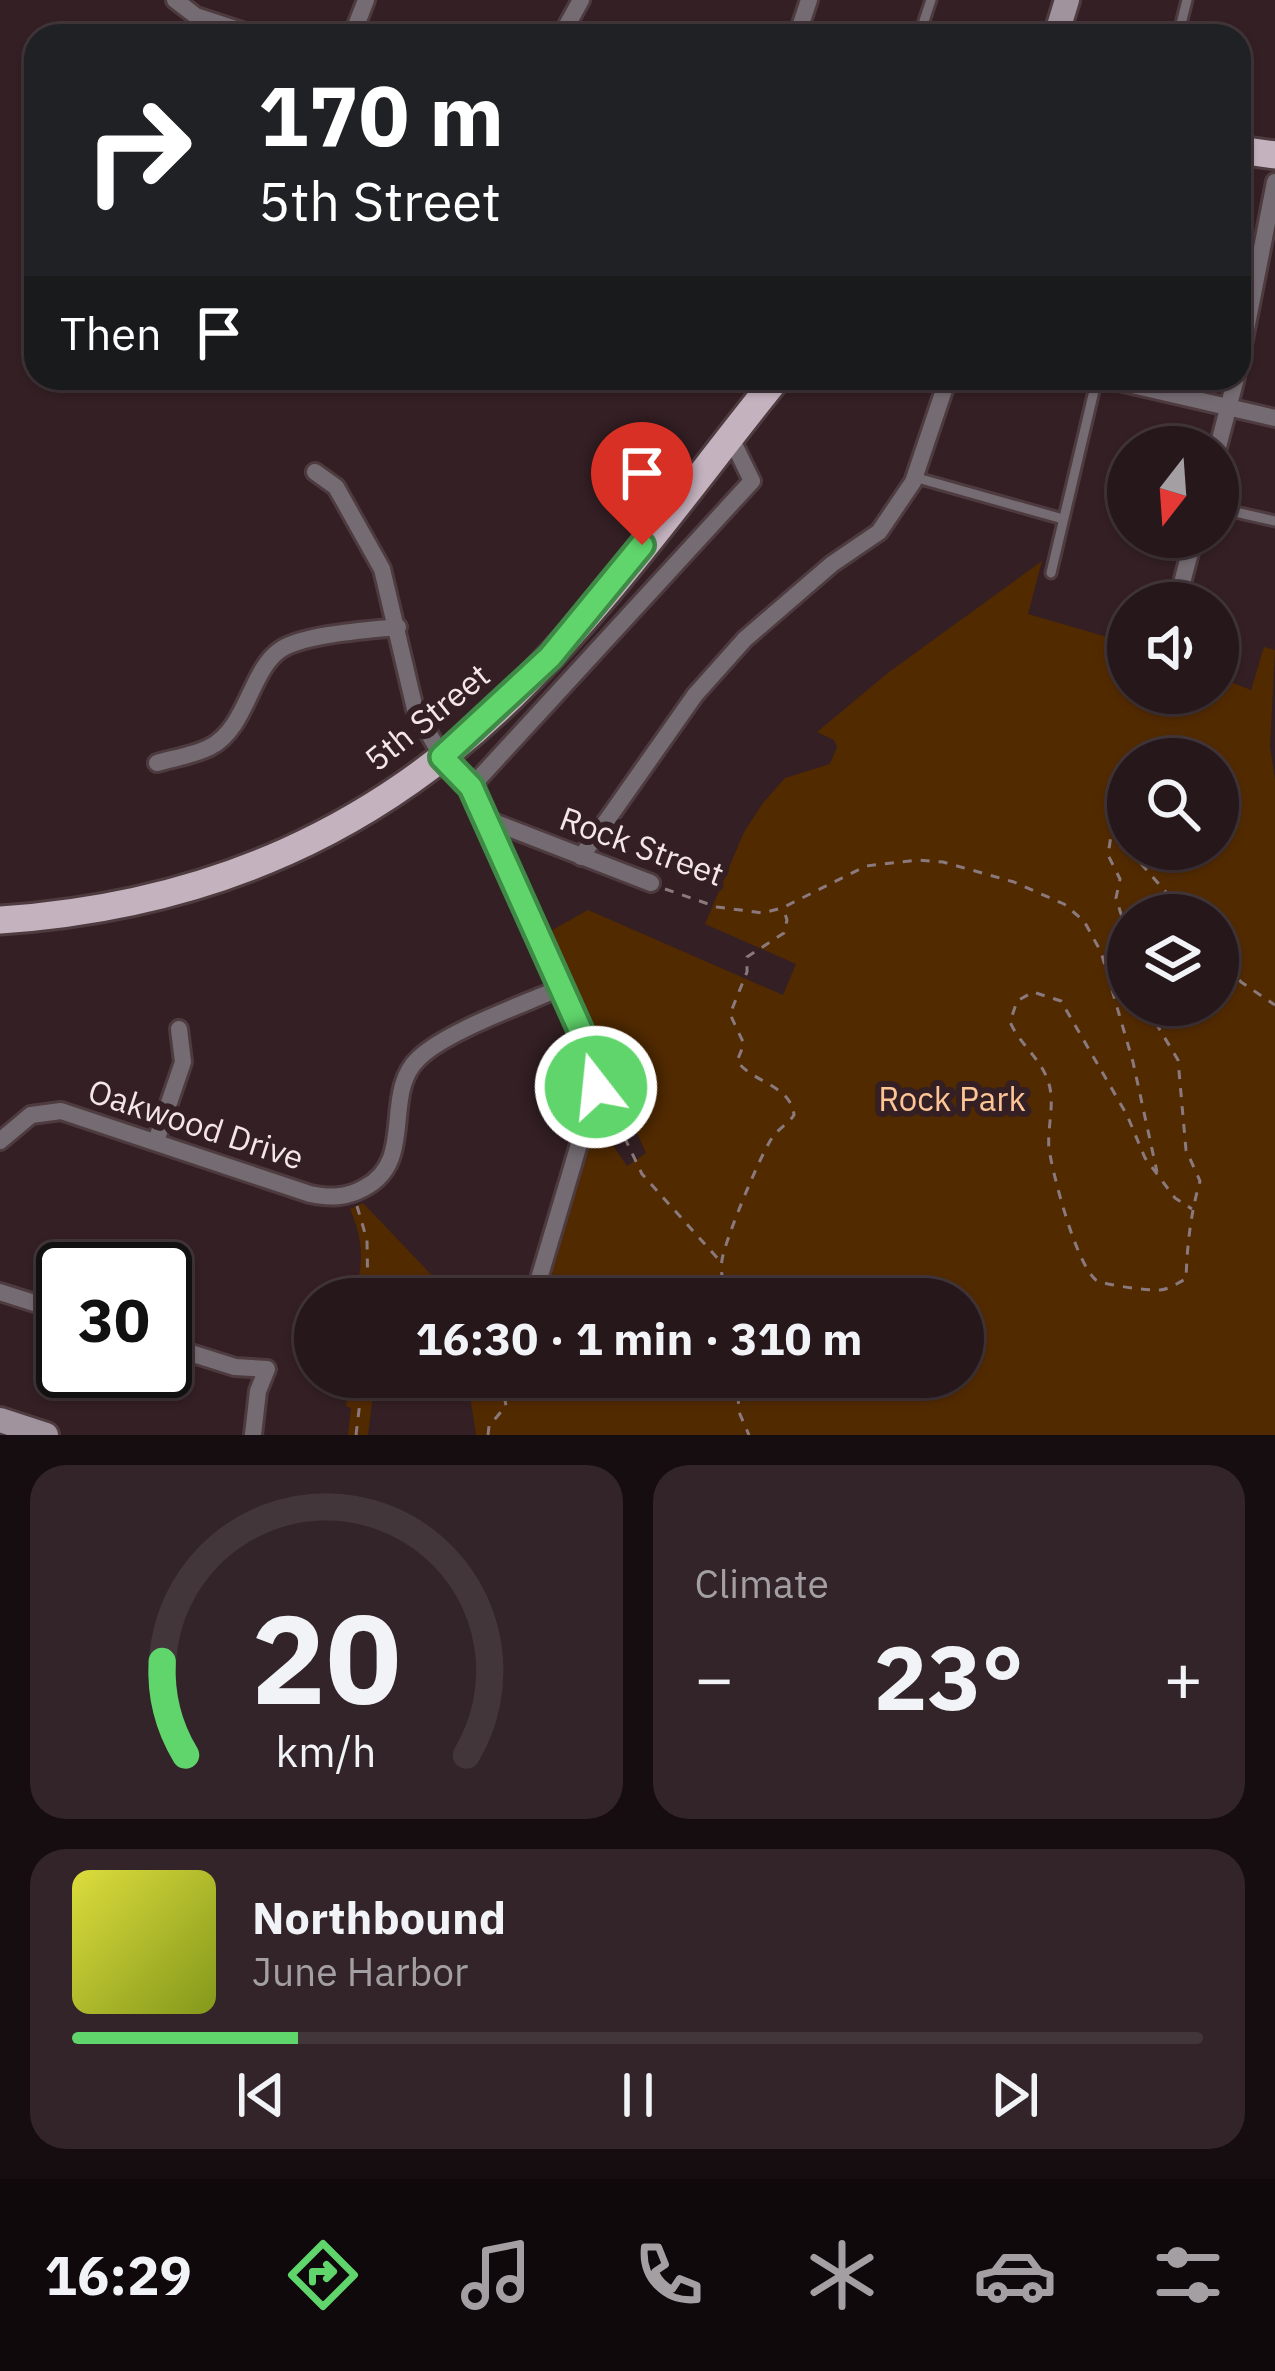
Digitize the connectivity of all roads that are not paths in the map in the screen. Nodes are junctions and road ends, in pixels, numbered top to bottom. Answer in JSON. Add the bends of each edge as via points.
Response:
{"nodes":[{"id":1,"x":175,"y":0,"type":"edge"},
{"id":2,"x":220,"y":24,"type":"edge"},
{"id":3,"x":1275,"y":177,"type":"edge"},
{"id":4,"x":1251,"y":302,"type":"edge"},
{"id":5,"x":767,"y":390,"type":"edge"},
{"id":6,"x":944,"y":390,"type":"edge"},
{"id":7,"x":1096,"y":390,"type":"edge"},
{"id":8,"x":1151,"y":390,"type":"edge"},
{"id":9,"x":1233,"y":390,"type":"edge"},
{"id":10,"x":1228,"y":408,"type":"junction"},
{"id":11,"x":1275,"y":418,"type":"edge"},
{"id":12,"x":1223,"y":426,"type":"edge"},
{"id":13,"x":730,"y":436,"type":"junction"},
{"id":14,"x":315,"y":472,"type":"dead end"},
{"id":15,"x":914,"y":477,"type":"junction"},
{"id":16,"x":1239,"y":513,"type":"edge"},
{"id":17,"x":1064,"y":518,"type":"junction"},
{"id":18,"x":1275,"y":521,"type":"edge"},
{"id":19,"x":1188,"y":558,"type":"edge"},
{"id":20,"x":1051,"y":573,"type":"dead end"},
{"id":21,"x":1183,"y":579,"type":"dead end"},
{"id":22,"x":398,"y":627,"type":"junction"},
{"id":23,"x":442,"y":757,"type":"junction"},
{"id":24,"x":157,"y":763,"type":"dead end"},
{"id":25,"x":471,"y":787,"type":"junction"},
{"id":26,"x":483,"y":818,"type":"junction"},
{"id":27,"x":581,"y":857,"type":"junction"},
{"id":28,"x":651,"y":883,"type":"road end"},
{"id":29,"x":0,"y":920,"type":"edge"},
{"id":30,"x":560,"y":988,"type":"junction"},
{"id":31,"x":179,"y":1029,"type":"dead end"},
{"id":32,"x":0,"y":1141,"type":"edge"},
{"id":33,"x":156,"y":1141,"type":"junction"},
{"id":34,"x":539,"y":1278,"type":"edge"},
{"id":35,"x":0,"y":1292,"type":"edge"},
{"id":36,"x":36,"y":1303,"type":"edge"},
{"id":37,"x":192,"y":1353,"type":"edge"},
{"id":38,"x":0,"y":1420,"type":"edge"},
{"id":39,"x":46,"y":1435,"type":"edge"},
{"id":40,"x":253,"y":1435,"type":"edge"}],
"edges":[{"from":1,"to":2,"type":"street"},
{"from":3,"to":4,"type":"street"},
{"from":5,"to":13,"type":"main road","name":"5th Street"},
{"from":6,"to":15,"type":"street"},
{"from":7,"to":17,"type":"lane"},
{"from":8,"to":10,"type":"street"},
{"from":9,"to":10,"type":"street"},
{"from":10,"to":11,"type":"street"},
{"from":10,"to":12,"type":"street"},
{"from":13,"to":23,"type":"main road","name":"5th Street","via":[[550,657]]},
{"from":13,"to":25,"type":"street","via":[[752,481]]},
{"from":14,"to":22,"type":"street","via":[[336,487],[382,569]]},
{"from":15,"to":17,"type":"lane"},
{"from":15,"to":27,"type":"street","via":[[879,532],[745,639],[695,695]]},
{"from":16,"to":18,"type":"lane"},
{"from":17,"to":20,"type":"lane"},
{"from":19,"to":21,"type":"street"},
{"from":22,"to":23,"type":"street","via":[[415,709]]},
{"from":22,"to":24,"type":"street","via":[[280,650],[233,728],[212,746]]},
{"from":23,"to":25,"type":"street"},
{"from":23,"to":29,"type":"main road","name":"5th Street","via":[[327,834],[230,876],[129,905]]},
{"from":25,"to":26,"type":"street"},
{"from":26,"to":27,"type":"street","name":"Rock Street"},
{"from":26,"to":30,"type":"street"},
{"from":27,"to":28,"type":"street","name":"Rock Street"},
{"from":30,"to":33,"type":"street","name":"Oakwood Drive","via":[[422,1054],[403,1084],[391,1161],[352,1193],[310,1194]]},
{"from":30,"to":34,"type":"street","via":[[596,1065]]},
{"from":31,"to":33,"type":"street","via":[[183,1062]]},
{"from":32,"to":33,"type":"street","name":"Oakwood Drive","via":[[31,1115],[62,1112]]},
{"from":35,"to":36,"type":"street"},
{"from":37,"to":40,"type":"street","via":[[267,1369]]},
{"from":38,"to":39,"type":"street"}]}
